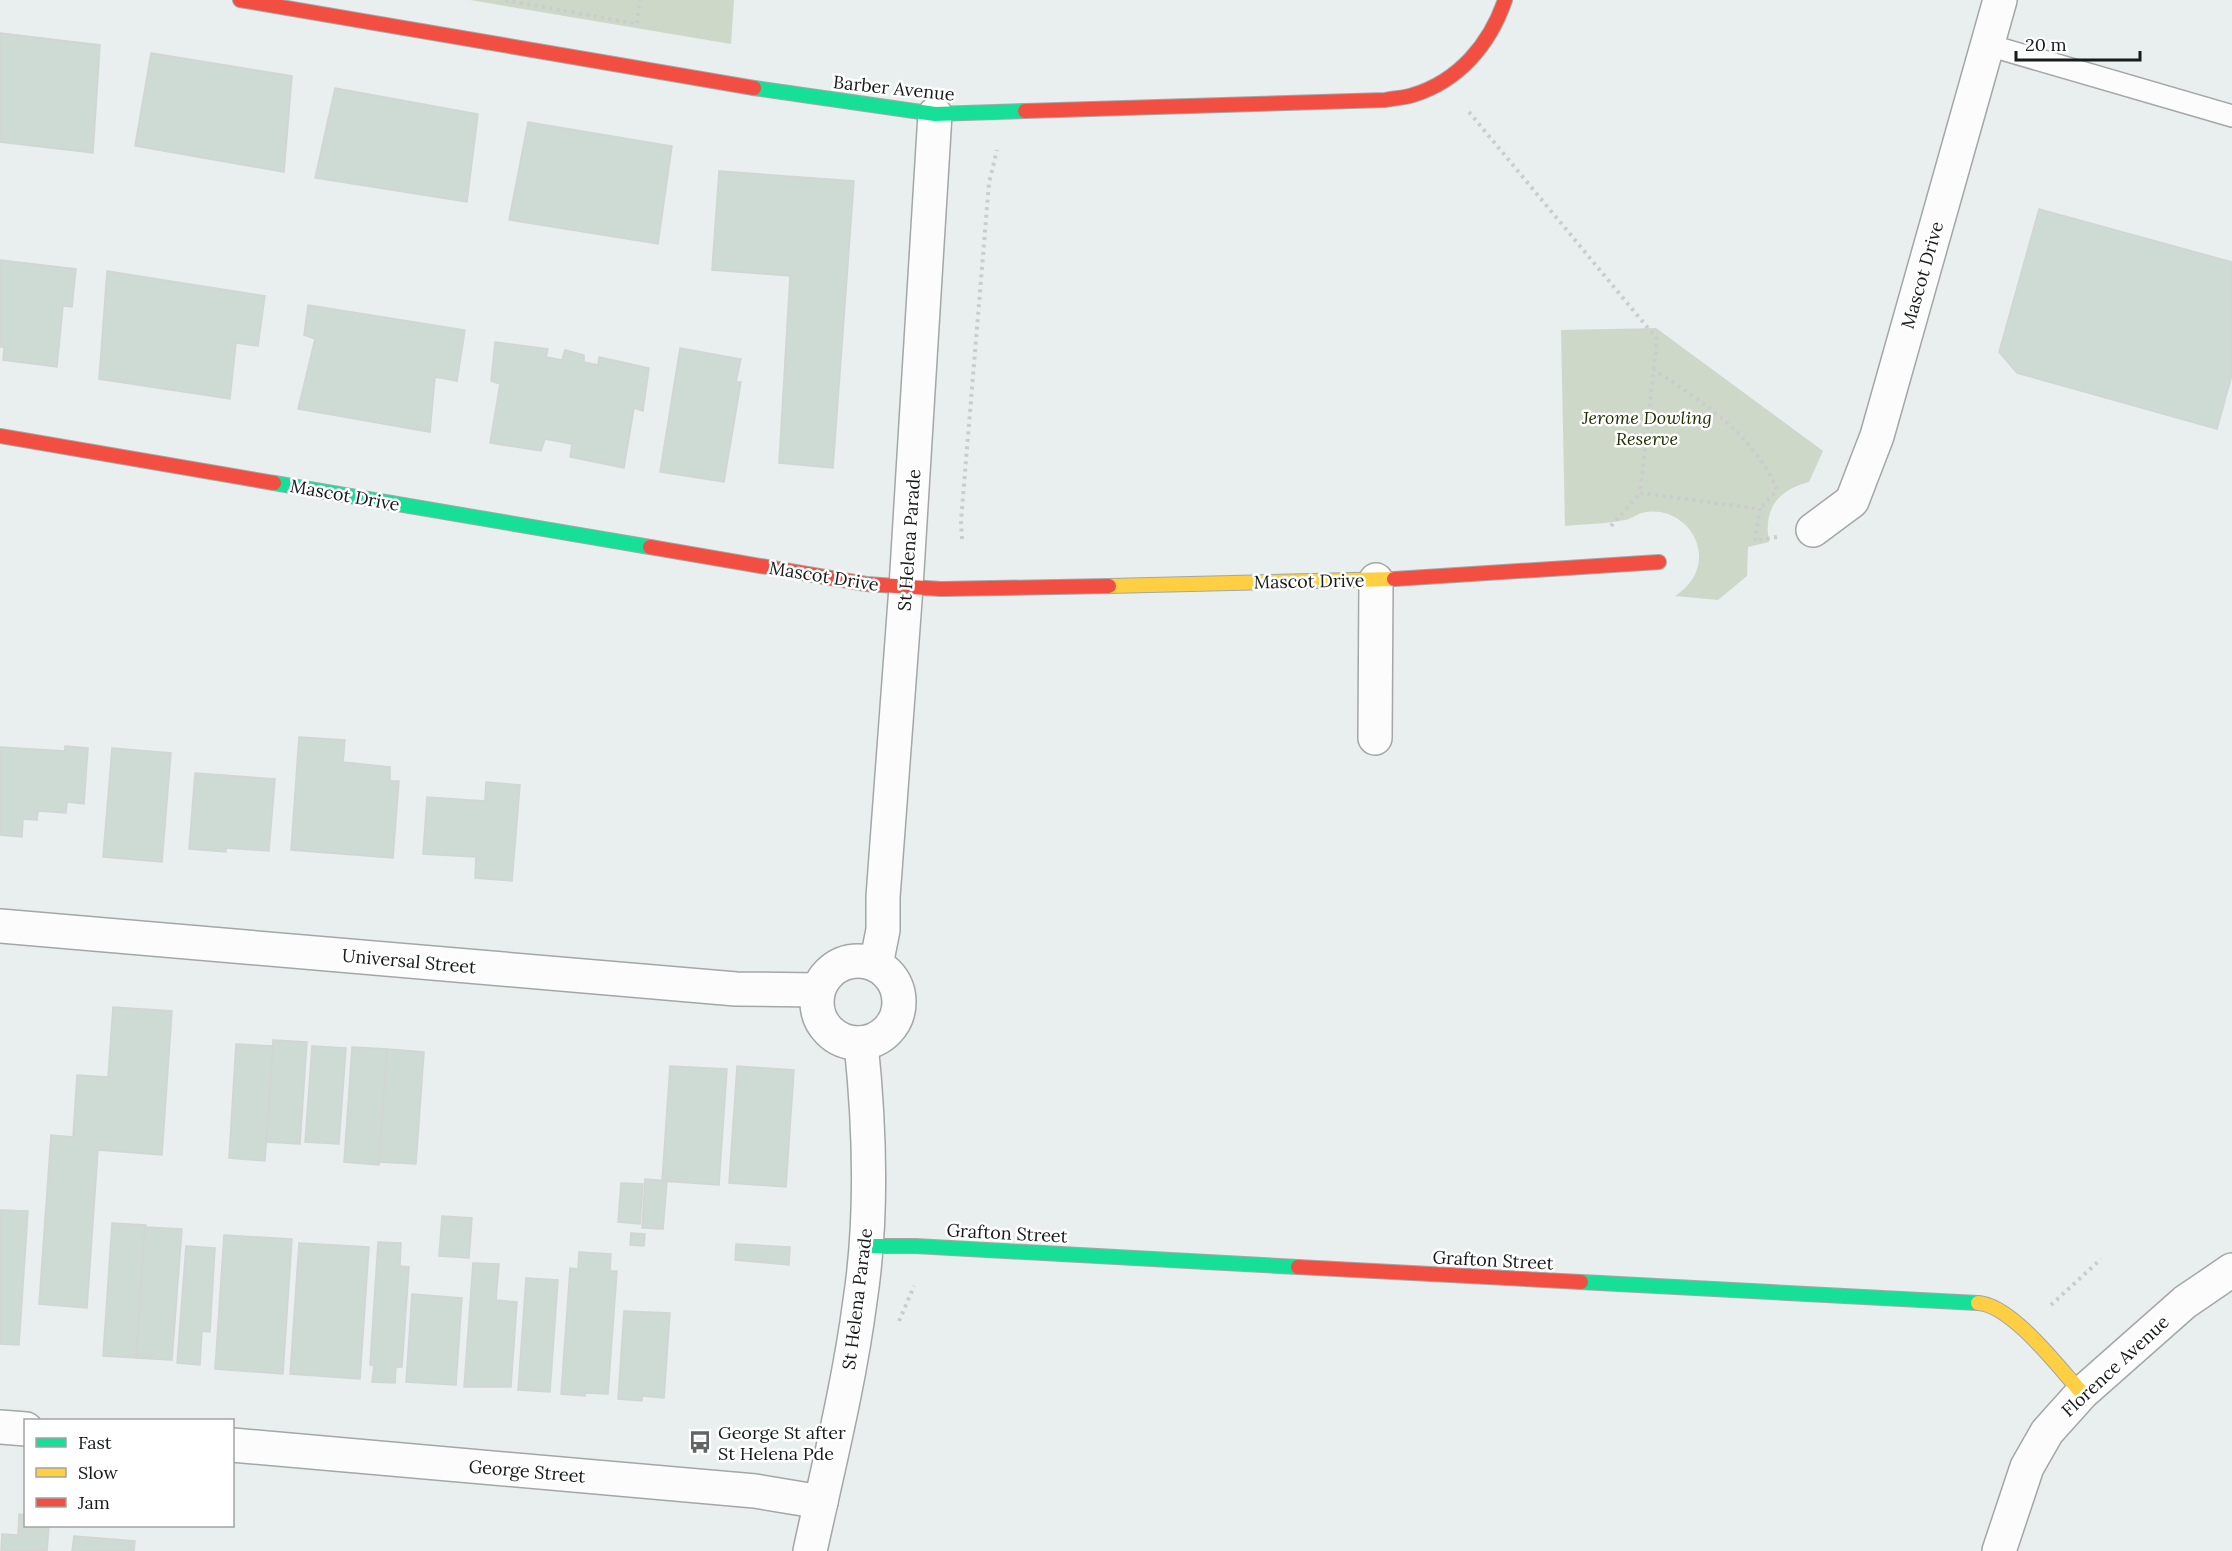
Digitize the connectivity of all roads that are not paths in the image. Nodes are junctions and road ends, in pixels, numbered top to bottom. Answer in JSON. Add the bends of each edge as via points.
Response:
{"nodes":[{"id":1,"x":240,"y":0,"type":"edge"},
{"id":2,"x":1505,"y":0,"type":"edge"},
{"id":3,"x":2000,"y":0,"type":"edge"},
{"id":4,"x":1988,"y":45,"type":"junction"},
{"id":5,"x":935,"y":114,"type":"junction"},
{"id":6,"x":2232,"y":116,"type":"edge"},
{"id":7,"x":0,"y":436,"type":"edge"},
{"id":8,"x":1813,"y":530,"type":"road end"},
{"id":9,"x":1659,"y":562,"type":"dead end"},
{"id":10,"x":1376,"y":580,"type":"junction"},
{"id":11,"x":906,"y":587,"type":"junction"},
{"id":12,"x":1375,"y":738,"type":"dead end"},
{"id":13,"x":0,"y":926,"type":"edge"},
{"id":14,"x":876,"y":964,"type":"junction"},
{"id":15,"x":818,"y":990,"type":"junction"},
{"id":16,"x":861,"y":1043,"type":"junction"},
{"id":17,"x":866,"y":1246,"type":"junction"},
{"id":18,"x":2232,"y":1270,"type":"edge"},
{"id":19,"x":2082,"y":1393,"type":"junction"},
{"id":20,"x":0,"y":1427,"type":"edge"},
{"id":21,"x":24,"y":1429,"type":"edge"},
{"id":22,"x":234,"y":1445,"type":"edge"},
{"id":23,"x":821,"y":1502,"type":"junction"},
{"id":24,"x":810,"y":1551,"type":"edge"},
{"id":25,"x":1999,"y":1551,"type":"edge"}],
"edges":[{"from":1,"to":5,"type":"street","name":"Barber Avenue","via":[[720,83]]},
{"from":2,"to":5,"type":"street","name":"Barber Avenue","via":[[1483,49],[1460,70],[1416,94],[1385,100]]},
{"from":3,"to":4,"type":"street","name":"Mascot Drive"},
{"from":4,"to":6,"type":"lane"},
{"from":4,"to":8,"type":"street","name":"Mascot Drive","via":[[1877,436],[1852,501]]},
{"from":5,"to":11,"type":"street","name":"St Helena Parade"},
{"from":7,"to":11,"type":"street","name":"Mascot Drive","via":[[854,582]]},
{"from":9,"to":10,"type":"street","name":"Mascot Drive"},
{"from":10,"to":11,"type":"street","name":"Mascot Drive"},
{"from":10,"to":12,"type":"street"},
{"from":11,"to":14,"type":"street","name":"St Helena Parade","via":[[883,930]]},
{"from":13,"to":15,"type":"street","name":"Universal Street","via":[[736,989]]},
{"from":14,"to":15,"type":"street","via":[[848,961],[834,968]]},
{"from":14,"to":16,"type":"street","via":[[895,983],[898,1010],[885,1033]]},
{"from":15,"to":16,"type":"street","via":[[816,1004],[825,1028],[847,1041]]},
{"from":16,"to":17,"type":"street","name":"St Helena Parade","via":[[869,1169]]},
{"from":17,"to":19,"type":"street","name":"Grafton Street","via":[[1988,1305],[2002,1311],[2023,1330]]},
{"from":17,"to":23,"type":"street","name":"St Helena Parade","via":[[861,1301]]},
{"from":18,"to":19,"type":"street","name":"Florence Avenue","via":[[2185,1302]]},
{"from":19,"to":25,"type":"street","name":"Florence Avenue","via":[[2047,1432],[2032,1458]]},
{"from":20,"to":21,"type":"street"},
{"from":22,"to":23,"type":"street","name":"George Street","via":[[755,1491]]},
{"from":23,"to":24,"type":"street","name":"St Helena Parade"}]}
